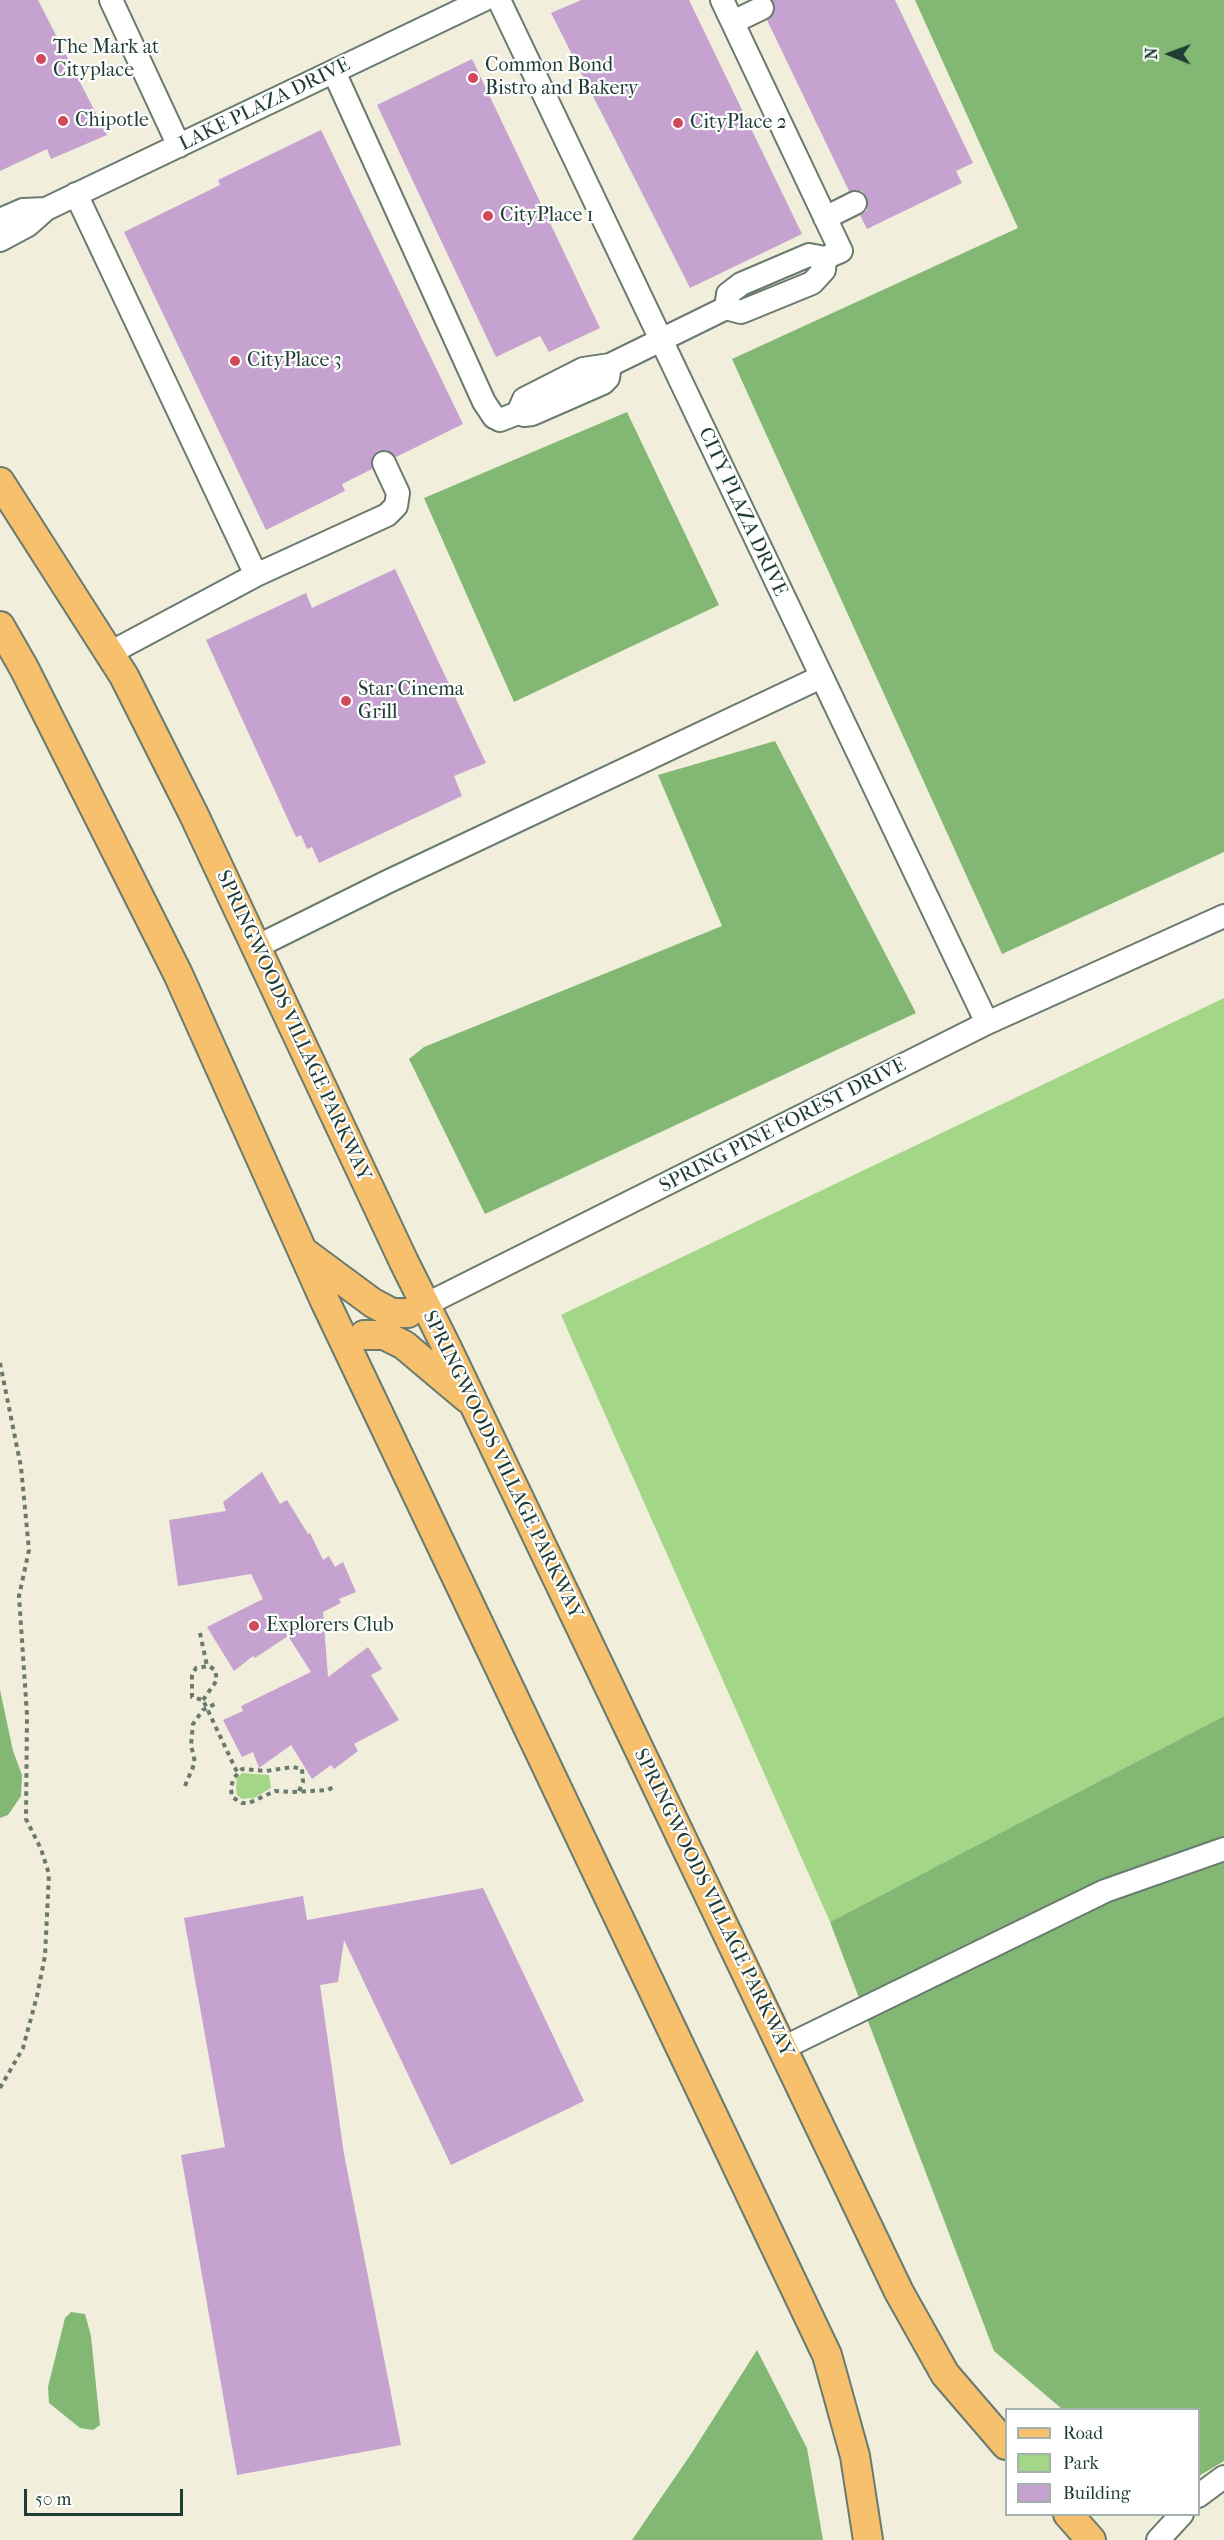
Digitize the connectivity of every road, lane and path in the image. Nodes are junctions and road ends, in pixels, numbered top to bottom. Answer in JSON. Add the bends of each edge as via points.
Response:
{"nodes":[{"id":1,"x":111,"y":0,"type":"edge"},
{"id":2,"x":483,"y":0,"type":"edge"},
{"id":3,"x":499,"y":0,"type":"edge"},
{"id":4,"x":722,"y":0,"type":"edge"},
{"id":5,"x":762,"y":8,"type":"dead end"},
{"id":6,"x":733,"y":22,"type":"junction"},
{"id":7,"x":334,"y":72,"type":"junction"},
{"id":8,"x":180,"y":146,"type":"junction"},
{"id":9,"x":76,"y":194,"type":"junction"},
{"id":10,"x":855,"y":203,"type":"dead end"},
{"id":11,"x":46,"y":209,"type":"junction"},
{"id":12,"x":825,"y":218,"type":"junction"},
{"id":13,"x":0,"y":220,"type":"edge"},
{"id":14,"x":0,"y":240,"type":"edge"},
{"id":15,"x":660,"y":339,"type":"junction"},
{"id":16,"x":384,"y":463,"type":"dead end"},
{"id":17,"x":0,"y":482,"type":"edge"},
{"id":18,"x":256,"y":575,"type":"junction"},
{"id":19,"x":0,"y":626,"type":"edge"},
{"id":20,"x":110,"y":653,"type":"junction"},
{"id":21,"x":821,"y":676,"type":"junction"},
{"id":22,"x":1224,"y":916,"type":"edge"},
{"id":23,"x":256,"y":947,"type":"junction"},
{"id":24,"x":987,"y":1023,"type":"junction"},
{"id":25,"x":302,"y":1251,"type":"junction"},
{"id":26,"x":417,"y":1309,"type":"junction"},
{"id":27,"x":355,"y":1340,"type":"junction"},
{"id":28,"x":0,"y":1363,"type":"edge"},
{"id":29,"x":473,"y":1403,"type":"junction"},
{"id":30,"x":200,"y":1633,"type":"dead end"},
{"id":31,"x":207,"y":1666,"type":"junction"},
{"id":32,"x":203,"y":1700,"type":"junction"},
{"id":33,"x":217,"y":1703,"type":"dead end"},
{"id":34,"x":207,"y":1708,"type":"junction"},
{"id":35,"x":237,"y":1772,"type":"junction"},
{"id":36,"x":186,"y":1786,"type":"dead end"},
{"id":37,"x":333,"y":1787,"type":"dead end"},
{"id":38,"x":300,"y":1791,"type":"junction"},
{"id":39,"x":1224,"y":1849,"type":"edge"},
{"id":40,"x":783,"y":2048,"type":"junction"},
{"id":41,"x":0,"y":2088,"type":"edge"},
{"id":42,"x":1005,"y":2444,"type":"edge"},
{"id":43,"x":1224,"y":2477,"type":"edge"},
{"id":44,"x":1200,"y":2495,"type":"edge"},
{"id":45,"x":1070,"y":2516,"type":"edge"},
{"id":46,"x":1180,"y":2516,"type":"edge"},
{"id":47,"x":868,"y":2540,"type":"edge"},
{"id":48,"x":1091,"y":2540,"type":"edge"},
{"id":49,"x":1158,"y":2540,"type":"edge"}],
"edges":[{"from":1,"to":8,"type":"street"},
{"from":2,"to":7,"type":"street","name":"LAKE PLAZA DRIVE"},
{"from":3,"to":15,"type":"street","name":"CITY PLAZA DRIVE"},
{"from":4,"to":6,"type":"street"},
{"from":5,"to":6,"type":"street"},
{"from":6,"to":12,"type":"street"},
{"from":7,"to":8,"type":"street","name":"LAKE PLAZA DRIVE"},
{"from":7,"to":15,"type":"street","via":[[494,417],[500,420],[518,413],[524,399],[582,369],[610,365]]},
{"from":8,"to":9,"type":"street","name":"LAKE PLAZA DRIVE"},
{"from":9,"to":11,"type":"street","name":"LAKE PLAZA DRIVE"},
{"from":9,"to":18,"type":"street"},
{"from":10,"to":12,"type":"street"},
{"from":11,"to":13,"type":"street","name":"LAKE PLAZA DRIVE","via":[[23,210]]},
{"from":11,"to":14,"type":"street","name":"LAKE PLAZA DRIVE","via":[[28,225]]},
{"from":12,"to":15,"type":"street","via":[[841,251],[825,258],[824,270],[812,283],[741,312],[726,308]]},
{"from":15,"to":21,"type":"street","name":"CITY PLAZA DRIVE"},
{"from":16,"to":18,"type":"street","via":[[398,493],[396,506],[387,515]]},
{"from":17,"to":20,"type":"main road","name":"SPRINGWOODS VILLAGE PARKWAY"},
{"from":18,"to":20,"type":"street"},
{"from":19,"to":25,"type":"main road","via":[[178,974]]},
{"from":20,"to":23,"type":"main road","name":"SPRINGWOODS VILLAGE PARKWAY","via":[[194,815]]},
{"from":21,"to":23,"type":"street"},
{"from":21,"to":24,"type":"street","name":"CITY PLAZA DRIVE"},
{"from":22,"to":24,"type":"street","name":"SPRING PINE FOREST DRIVE"},
{"from":23,"to":26,"type":"main road","name":"SPRINGWOODS VILLAGE PARKWAY"},
{"from":24,"to":26,"type":"street","name":"SPRING PINE FOREST DRIVE"},
{"from":25,"to":26,"type":"main road","via":[[392,1313]]},
{"from":25,"to":27,"type":"main road"},
{"from":26,"to":27,"type":"street","name":"SPRING PINE FOREST DRIVE"},
{"from":26,"to":29,"type":"main road","name":"SPRINGWOODS VILLAGE PARKWAY"},
{"from":27,"to":29,"type":"main road","via":[[384,1335],[404,1345]]},
{"from":27,"to":47,"type":"main road","via":[[827,2355],[855,2456]]},
{"from":28,"to":41,"type":"path","via":[[21,1467],[29,1550],[19,1596],[27,1715],[26,1819],[49,1874],[45,1956],[37,1996],[23,2048]]},
{"from":29,"to":40,"type":"main road","name":"SPRINGWOODS VILLAGE PARKWAY"},
{"from":30,"to":31,"type":"path"},
{"from":31,"to":32,"type":"path","via":[[218,1676]]},
{"from":31,"to":32,"type":"path","via":[[196,1668],[192,1675],[192,1697]]},
{"from":32,"to":34,"type":"path"},
{"from":33,"to":34,"type":"path"},
{"from":34,"to":35,"type":"path"},
{"from":34,"to":36,"type":"path","via":[[193,1724],[191,1745],[195,1761]]},
{"from":35,"to":38,"type":"path","via":[[302,1769]]},
{"from":35,"to":38,"type":"path","via":[[232,1797],[242,1803],[275,1791]]},
{"from":37,"to":38,"type":"path"},
{"from":39,"to":40,"type":"street","via":[[1105,1891]]},
{"from":40,"to":42,"type":"main road","name":"SPRINGWOODS VILLAGE PARKWAY","via":[[899,2292],[945,2374]]},
{"from":43,"to":44,"type":"street"},
{"from":45,"to":48,"type":"main road"},
{"from":46,"to":49,"type":"street"}]}
